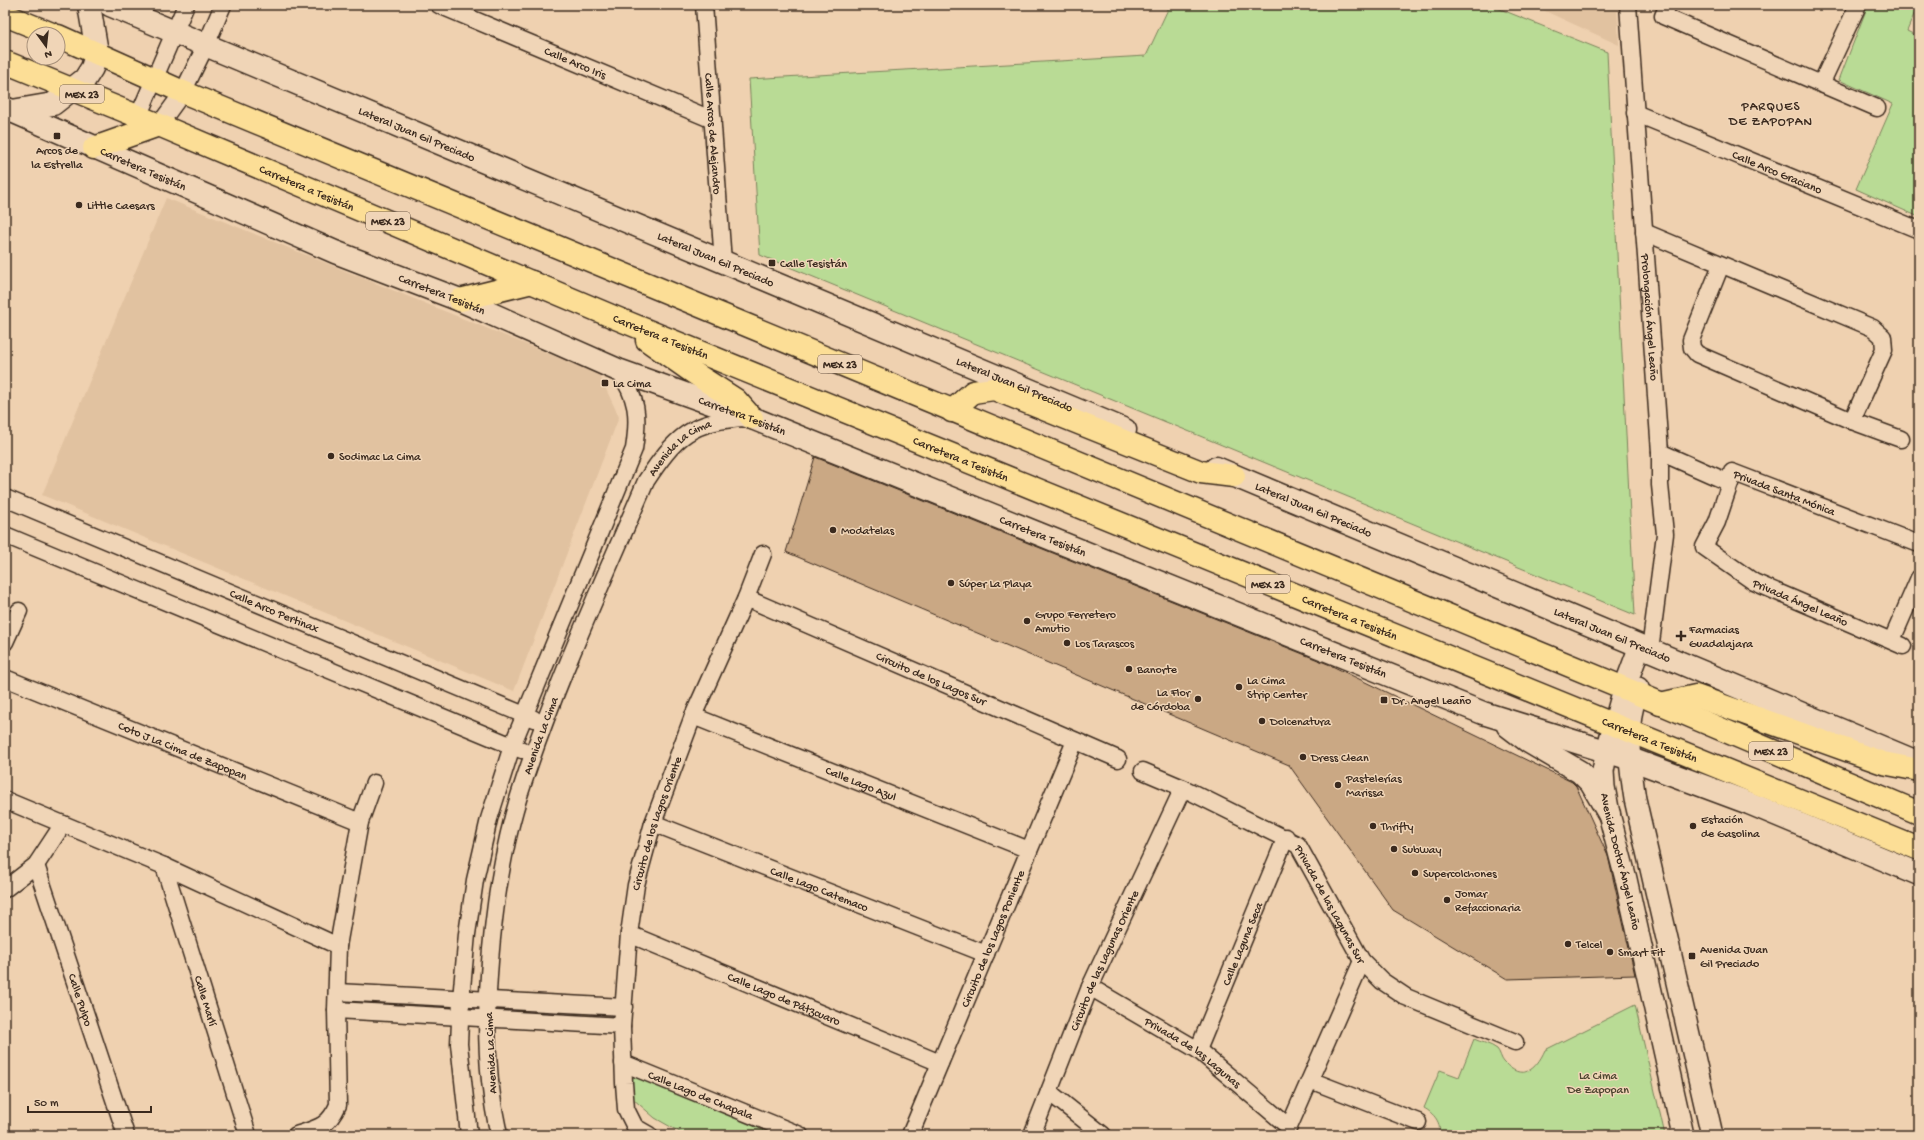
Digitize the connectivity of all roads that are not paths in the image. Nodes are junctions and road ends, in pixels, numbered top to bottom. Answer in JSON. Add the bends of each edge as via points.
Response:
{"nodes":[{"id":1,"x":89,"y":5,"type":"edge"},
{"id":2,"x":110,"y":5,"type":"edge"},
{"id":3,"x":186,"y":5,"type":"edge"},
{"id":4,"x":223,"y":5,"type":"edge"},
{"id":5,"x":438,"y":5,"type":"edge"},
{"id":6,"x":704,"y":5,"type":"edge"},
{"id":7,"x":1628,"y":5,"type":"edge"},
{"id":8,"x":1668,"y":5,"type":"edge"},
{"id":9,"x":1858,"y":5,"type":"edge"},
{"id":10,"x":5,"y":14,"type":"edge"},
{"id":11,"x":33,"y":26,"type":"edge"},
{"id":12,"x":175,"y":33,"type":"junction"},
{"id":13,"x":66,"y":39,"type":"edge"},
{"id":14,"x":206,"y":45,"type":"junction"},
{"id":15,"x":97,"y":52,"type":"junction"},
{"id":16,"x":5,"y":62,"type":"edge"},
{"id":17,"x":156,"y":79,"type":"junction"},
{"id":18,"x":1821,"y":84,"type":"junction"},
{"id":19,"x":73,"y":90,"type":"junction"},
{"id":20,"x":183,"y":92,"type":"junction"},
{"id":21,"x":1876,"y":108,"type":"dead end"},
{"id":22,"x":9,"y":110,"type":"edge"},
{"id":23,"x":1635,"y":113,"type":"junction"},
{"id":24,"x":138,"y":117,"type":"junction"},
{"id":25,"x":713,"y":120,"type":"junction"},
{"id":26,"x":159,"y":125,"type":"junction"},
{"id":27,"x":94,"y":148,"type":"junction"},
{"id":28,"x":1919,"y":230,"type":"edge"},
{"id":29,"x":1644,"y":232,"type":"junction"},
{"id":30,"x":723,"y":262,"type":"junction"},
{"id":31,"x":1721,"y":265,"type":"junction"},
{"id":32,"x":532,"y":282,"type":"junction"},
{"id":33,"x":460,"y":300,"type":"junction"},
{"id":34,"x":616,"y":318,"type":"junction"},
{"id":35,"x":618,"y":370,"type":"junction"},
{"id":36,"x":952,"y":410,"type":"junction"},
{"id":37,"x":752,"y":418,"type":"junction"},
{"id":38,"x":1852,"y":421,"type":"junction"},
{"id":39,"x":1901,"y":439,"type":"dead end"},
{"id":40,"x":1660,"y":452,"type":"junction"},
{"id":41,"x":1234,"y":476,"type":"junction"},
{"id":42,"x":1730,"y":483,"type":"junction"},
{"id":43,"x":5,"y":498,"type":"edge"},
{"id":44,"x":613,"y":500,"type":"junction"},
{"id":45,"x":635,"y":507,"type":"junction"},
{"id":46,"x":5,"y":535,"type":"edge"},
{"id":47,"x":1919,"y":544,"type":"edge"},
{"id":48,"x":763,"y":554,"type":"dead end"},
{"id":49,"x":1919,"y":578,"type":"edge"},
{"id":50,"x":746,"y":598,"type":"junction"},
{"id":51,"x":18,"y":611,"type":"dead end"},
{"id":52,"x":5,"y":642,"type":"edge"},
{"id":53,"x":1648,"y":642,"type":"junction"},
{"id":54,"x":5,"y":678,"type":"edge"},
{"id":55,"x":1630,"y":691,"type":"junction"},
{"id":56,"x":1660,"y":704,"type":"junction"},
{"id":57,"x":524,"y":715,"type":"junction"},
{"id":58,"x":1490,"y":715,"type":"junction"},
{"id":59,"x":693,"y":716,"type":"junction"},
{"id":60,"x":545,"y":723,"type":"junction"},
{"id":61,"x":1621,"y":727,"type":"junction"},
{"id":62,"x":1075,"y":741,"type":"junction"},
{"id":63,"x":512,"y":746,"type":"junction"},
{"id":64,"x":1607,"y":750,"type":"junction"},
{"id":65,"x":534,"y":755,"type":"junction"},
{"id":66,"x":1628,"y":758,"type":"junction"},
{"id":67,"x":1118,"y":759,"type":"dead end"},
{"id":68,"x":1919,"y":763,"type":"edge"},
{"id":69,"x":1919,"y":770,"type":"edge"},
{"id":70,"x":1143,"y":771,"type":"dead end"},
{"id":71,"x":374,"y":783,"type":"dead end"},
{"id":72,"x":1183,"y":788,"type":"junction"},
{"id":73,"x":5,"y":800,"type":"edge"},
{"id":74,"x":1919,"y":813,"type":"edge"},
{"id":75,"x":1609,"y":814,"type":"junction"},
{"id":76,"x":360,"y":822,"type":"junction"},
{"id":77,"x":654,"y":823,"type":"junction"},
{"id":78,"x":63,"y":824,"type":"junction"},
{"id":79,"x":1286,"y":837,"type":"junction"},
{"id":80,"x":1919,"y":849,"type":"edge"},
{"id":81,"x":1029,"y":850,"type":"junction"},
{"id":82,"x":36,"y":865,"type":"junction"},
{"id":83,"x":164,"y":866,"type":"junction"},
{"id":84,"x":1919,"y":874,"type":"edge"},
{"id":85,"x":5,"y":889,"type":"edge"},
{"id":86,"x":629,"y":934,"type":"junction"},
{"id":87,"x":338,"y":946,"type":"junction"},
{"id":88,"x":986,"y":954,"type":"junction"},
{"id":89,"x":1362,"y":961,"type":"junction"},
{"id":90,"x":1677,"y":983,"type":"junction"},
{"id":91,"x":1090,"y":987,"type":"junction"},
{"id":92,"x":1651,"y":990,"type":"junction"},
{"id":93,"x":336,"y":992,"type":"junction"},
{"id":94,"x":420,"y":997,"type":"junction"},
{"id":95,"x":461,"y":999,"type":"junction"},
{"id":96,"x":487,"y":1000,"type":"junction"},
{"id":97,"x":532,"y":1002,"type":"junction"},
{"id":98,"x":624,"y":1007,"type":"junction"},
{"id":99,"x":336,"y":1010,"type":"junction"},
{"id":100,"x":419,"y":1015,"type":"junction"},
{"id":101,"x":460,"y":1017,"type":"junction"},
{"id":102,"x":487,"y":1018,"type":"junction"},
{"id":103,"x":531,"y":1021,"type":"junction"},
{"id":104,"x":622,"y":1026,"type":"junction"},
{"id":105,"x":1515,"y":1042,"type":"dead end"},
{"id":106,"x":1198,"y":1050,"type":"junction"},
{"id":107,"x":623,"y":1063,"type":"junction"},
{"id":108,"x":940,"y":1063,"type":"junction"},
{"id":109,"x":1310,"y":1080,"type":"junction"},
{"id":110,"x":1049,"y":1092,"type":"junction"},
{"id":111,"x":1418,"y":1122,"type":"dead end"},
{"id":112,"x":126,"y":1135,"type":"edge"},
{"id":113,"x":248,"y":1135,"type":"edge"},
{"id":114,"x":296,"y":1135,"type":"edge"},
{"id":115,"x":469,"y":1135,"type":"edge"},
{"id":116,"x":499,"y":1135,"type":"edge"},
{"id":117,"x":650,"y":1135,"type":"edge"},
{"id":118,"x":800,"y":1135,"type":"edge"},
{"id":119,"x":910,"y":1135,"type":"edge"},
{"id":120,"x":1032,"y":1135,"type":"edge"},
{"id":121,"x":1103,"y":1135,"type":"edge"},
{"id":122,"x":1683,"y":1135,"type":"edge"},
{"id":123,"x":1712,"y":1135,"type":"edge"}],
"edges":[{"from":1,"to":15,"type":"main road"},
{"from":2,"to":12,"type":"main road","name":"Lateral Juan Gil Preciado"},
{"from":3,"to":12,"type":"street"},
{"from":4,"to":14,"type":"street"},
{"from":5,"to":25,"type":"street","name":"Calle Arco Iris"},
{"from":6,"to":25,"type":"street","name":"Calle Arcos de Alejandro"},
{"from":7,"to":23,"type":"street","name":"Prolongación Ángel Leaño"},
{"from":8,"to":18,"type":"street","via":[[1663,16]]},
{"from":9,"to":18,"type":"street"},
{"from":10,"to":11,"type":"main road"},
{"from":12,"to":14,"type":"main road","name":"Lateral Juan Gil Preciado"},
{"from":12,"to":17,"type":"street"},
{"from":13,"to":15,"type":"main road","number":"MEX 23"},
{"from":14,"to":20,"type":"street"},
{"from":14,"to":30,"type":"main road","name":"Lateral Juan Gil Preciado"},
{"from":15,"to":17,"type":"main road","number":"MEX 23"},
{"from":15,"to":19,"type":"main road","via":[[86,79]]},
{"from":16,"to":19,"type":"main road","name":"Carretera a Tesistán","number":"MEX 23"},
{"from":17,"to":20,"type":"main road","number":"MEX 23"},
{"from":17,"to":24,"type":"street"},
{"from":18,"to":21,"type":"street"},
{"from":19,"to":22,"type":"main road","via":[[53,104]]},
{"from":19,"to":24,"type":"main road","name":"Carretera a Tesistán","number":"MEX 23"},
{"from":20,"to":26,"type":"street"},
{"from":20,"to":36,"type":"main road","number":"MEX 23"},
{"from":22,"to":27,"type":"main road","name":"Carretera Tesistán"},
{"from":23,"to":28,"type":"street","name":"Calle Arco Graciano"},
{"from":23,"to":29,"type":"street","name":"Prolongación Ángel Leaño"},
{"from":24,"to":26,"type":"main road","name":"Carretera a Tesistán","number":"MEX 23"},
{"from":25,"to":30,"type":"street","name":"Calle Arcos de Alejandro"},
{"from":26,"to":27,"type":"main road"},
{"from":26,"to":32,"type":"main road","name":"Carretera a Tesistán","number":"MEX 23"},
{"from":27,"to":33,"type":"main road","name":"Carretera Tesistán","via":[[335,252]]},
{"from":29,"to":31,"type":"street"},
{"from":29,"to":40,"type":"street","name":"Prolongación Ángel Leaño"},
{"from":30,"to":41,"type":"main road","name":"Lateral Juan Gil Preciado"},
{"from":31,"to":38,"type":"street","via":[[1691,340],[1693,350],[1697,354]]},
{"from":31,"to":38,"type":"street","via":[[1873,328],[1882,337],[1884,350]]},
{"from":32,"to":33,"type":"main road"},
{"from":32,"to":34,"type":"main road","name":"Carretera a Tesistán","number":"MEX 23"},
{"from":33,"to":35,"type":"main road","name":"Carretera Tesistán"},
{"from":34,"to":37,"type":"main road","via":[[736,400]]},
{"from":34,"to":61,"type":"main road","name":"Carretera a Tesistán","number":"MEX 23"},
{"from":35,"to":37,"type":"main road","name":"Carretera Tesistán"},
{"from":35,"to":44,"type":"street","name":"Avenida La Cima","via":[[630,386],[636,410],[637,430],[634,449]]},
{"from":36,"to":41,"type":"main road","via":[[973,392],[994,389],[1201,472]]},
{"from":36,"to":55,"type":"main road","number":"MEX 23"},
{"from":37,"to":45,"type":"street","name":"Avenida La Cima","via":[[710,422],[686,433],[669,448],[655,467]]},
{"from":37,"to":58,"type":"main road","name":"Carretera Tesistán"},
{"from":38,"to":39,"type":"street"},
{"from":40,"to":42,"type":"street","name":"Privada Santa Mónica"},
{"from":40,"to":53,"type":"street","name":"Prolongación Ángel Leaño","via":[[1660,485],[1665,534]]},
{"from":41,"to":53,"type":"main road","name":"Lateral Juan Gil Preciado"},
{"from":42,"to":47,"type":"street","name":"Privada Santa Mónica","via":[[1732,472]]},
{"from":42,"to":49,"type":"street","name":"Privada Ángel Leaño","via":[[1717,522],[1704,548],[1754,582],[1898,643]]},
{"from":43,"to":57,"type":"street","name":"Calle Arco Pertinax"},
{"from":44,"to":45,"type":"street"},
{"from":44,"to":57,"type":"street","name":"Avenida La Cima"},
{"from":45,"to":60,"type":"street","name":"Avenida La Cima"},
{"from":46,"to":63,"type":"street"},
{"from":48,"to":50,"type":"street","name":"Circuito de los Lagos Oriente"},
{"from":50,"to":59,"type":"street","name":"Circuito de los Lagos Oriente"},
{"from":50,"to":62,"type":"street","name":"Circuito de los Lagos Sur"},
{"from":51,"to":52,"type":"street"},
{"from":53,"to":55,"type":"street","name":"Prolongación Ángel Leaño"},
{"from":53,"to":68,"type":"main road","name":"Lateral Juan Gil Preciado"},
{"from":54,"to":76,"type":"street","name":"Coto J La Cima de Zapopan"},
{"from":55,"to":56,"type":"main road","number":"MEX 23"},
{"from":55,"to":61,"type":"street","name":"Prolongación Ángel Leaño"},
{"from":56,"to":69,"type":"main road","via":[[1696,696],[1883,764]]},
{"from":56,"to":74,"type":"main road","number":"MEX 23"},
{"from":57,"to":60,"type":"street","name":"Calle Arco Pertinax"},
{"from":57,"to":63,"type":"street","name":"Avenida La Cima"},
{"from":58,"to":64,"type":"main road"},
{"from":58,"to":75,"type":"main road","via":[[1580,772],[1591,783]]},
{"from":59,"to":77,"type":"street","name":"Circuito de los Lagos Oriente"},
{"from":59,"to":81,"type":"street","name":"Calle Lago Azul"},
{"from":60,"to":65,"type":"street","name":"Avenida La Cima"},
{"from":61,"to":64,"type":"street","name":"Prolongación Ángel Leaño"},
{"from":61,"to":66,"type":"street","name":"Prolongación Ángel Leaño"},
{"from":61,"to":80,"type":"main road","name":"Carretera a Tesistán","number":"MEX 23"},
{"from":62,"to":67,"type":"street","name":"Circuito de los Lagos Sur"},
{"from":62,"to":81,"type":"street","name":"Circuito de los Lagos Poniente"},
{"from":63,"to":65,"type":"street"},
{"from":63,"to":95,"type":"street","name":"Avenida La Cima","via":[[489,819],[476,880],[467,934]]},
{"from":64,"to":66,"type":"main road"},
{"from":64,"to":75,"type":"street","name":"Avenida Doctor Ángel Leaño","via":[[1603,771]]},
{"from":65,"to":96,"type":"street","name":"Avenida La Cima","via":[[517,804],[497,895]]},
{"from":66,"to":84,"type":"main road","via":[[1749,803]]},
{"from":66,"to":90,"type":"street"},
{"from":70,"to":72,"type":"street","name":"Privada de las Lagunas Sur"},
{"from":71,"to":76,"type":"street"},
{"from":72,"to":79,"type":"street","name":"Privada de las Lagunas Sur"},
{"from":72,"to":91,"type":"street","name":"Circuito de las Lagunas Oriente"},
{"from":73,"to":78,"type":"street"},
{"from":75,"to":92,"type":"street","name":"Avenida Doctor Ángel Leaño"},
{"from":76,"to":87,"type":"street"},
{"from":77,"to":86,"type":"street","name":"Circuito de los Lagos Oriente","via":[[636,886]]},
{"from":77,"to":88,"type":"street","name":"Calle Lago Catemaco"},
{"from":78,"to":82,"type":"street"},
{"from":78,"to":83,"type":"street"},
{"from":79,"to":89,"type":"street","name":"Privada de las Lagunas Sur","via":[[1298,845]]},
{"from":79,"to":106,"type":"street","name":"Calle Laguna Seca"},
{"from":81,"to":88,"type":"street","name":"Circuito de los Lagos Poniente"},
{"from":82,"to":85,"type":"street"},
{"from":82,"to":112,"type":"street","name":"Calle Pulpo"},
{"from":83,"to":87,"type":"street"},
{"from":83,"to":113,"type":"street","name":"Calle Marlí"},
{"from":86,"to":98,"type":"street","name":"Circuito de los Lagos Oriente"},
{"from":86,"to":108,"type":"street","name":"Calle Lago de Pátzcuaro"},
{"from":87,"to":93,"type":"street"},
{"from":88,"to":108,"type":"street","name":"Circuito de los Lagos Poniente"},
{"from":89,"to":105,"type":"street","name":"Privada de las Lagunas Sur","via":[[1382,981],[1406,997]]},
{"from":89,"to":109,"type":"street"},
{"from":90,"to":92,"type":"street"},
{"from":90,"to":123,"type":"street"},
{"from":91,"to":106,"type":"street","name":"Privada de las Lagunas"},
{"from":91,"to":110,"type":"street","name":"Circuito de las Lagunas Oriente"},
{"from":92,"to":122,"type":"street","name":"Avenida Doctor Ángel Leaño"},
{"from":93,"to":94,"type":"street"},
{"from":93,"to":99,"type":"street"},
{"from":94,"to":95,"type":"street"},
{"from":94,"to":100,"type":"street"},
{"from":95,"to":96,"type":"street"},
{"from":95,"to":101,"type":"street","name":"Avenida La Cima"},
{"from":96,"to":97,"type":"street"},
{"from":96,"to":102,"type":"street","name":"Avenida La Cima"},
{"from":97,"to":98,"type":"street"},
{"from":97,"to":103,"type":"street"},
{"from":98,"to":104,"type":"street","name":"Circuito de los Lagos Oriente"},
{"from":99,"to":100,"type":"street"},
{"from":99,"to":114,"type":"street","via":[[338,1105],[332,1118],[322,1127]]},
{"from":100,"to":101,"type":"street"},
{"from":101,"to":102,"type":"street"},
{"from":101,"to":115,"type":"street","name":"Avenida La Cima","via":[[459,1044]]},
{"from":102,"to":103,"type":"street"},
{"from":102,"to":116,"type":"street","name":"Avenida La Cima","via":[[491,1088]]},
{"from":103,"to":104,"type":"street"},
{"from":104,"to":107,"type":"street","name":"Circuito de los Lagos Oriente"},
{"from":106,"to":109,"type":"street","name":"Privada de las Lagunas","via":[[1290,1127]]},
{"from":107,"to":117,"type":"street","name":"Circuito de los Lagos Oriente","via":[[626,1109],[636,1127]]},
{"from":107,"to":118,"type":"street","name":"Calle Lago de Chapala"},
{"from":108,"to":119,"type":"street","name":"Circuito de los Lagos Poniente"},
{"from":109,"to":111,"type":"street"},
{"from":110,"to":120,"type":"street","name":"Circuito de las Lagunas Oriente"},
{"from":110,"to":121,"type":"street"}]}
